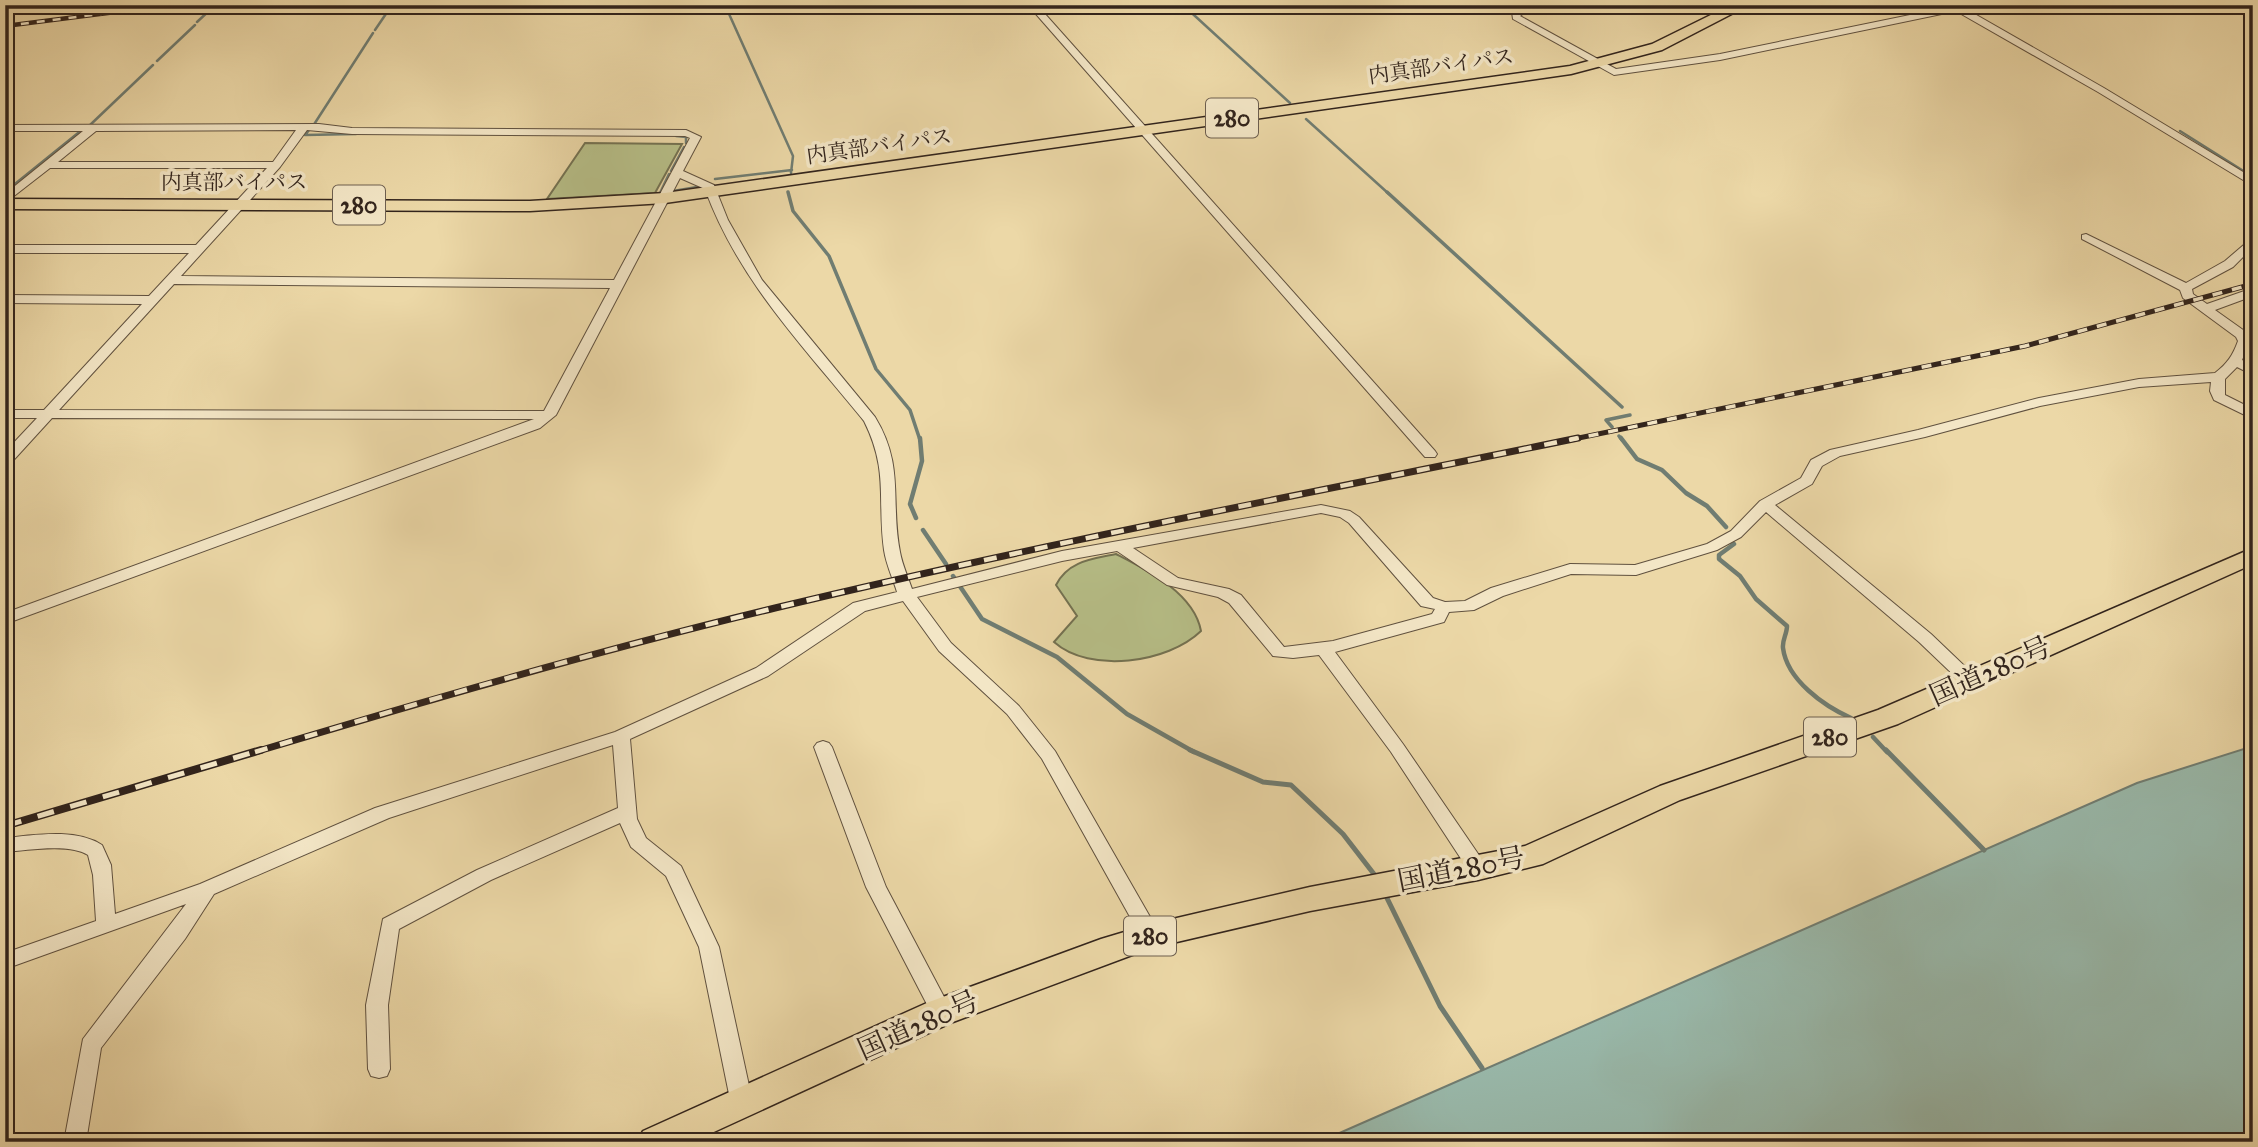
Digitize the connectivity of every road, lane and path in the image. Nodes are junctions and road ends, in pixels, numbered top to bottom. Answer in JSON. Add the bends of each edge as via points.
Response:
{"nodes":[{"id":1,"x":1031,"y":5,"type":"edge"},
{"id":2,"x":1531,"y":5,"type":"edge"},
{"id":3,"x":1729,"y":7,"type":"edge"},
{"id":4,"x":1955,"y":7,"type":"edge"},
{"id":5,"x":1600,"y":65,"type":"junction"},
{"id":6,"x":5,"y":128,"type":"edge"},
{"id":7,"x":93,"y":128,"type":"junction"},
{"id":8,"x":303,"y":128,"type":"junction"},
{"id":9,"x":1143,"y":131,"type":"junction"},
{"id":10,"x":49,"y":164,"type":"junction"},
{"id":11,"x":276,"y":165,"type":"junction"},
{"id":12,"x":679,"y":173,"type":"junction"},
{"id":13,"x":2253,"y":183,"type":"edge"},
{"id":14,"x":711,"y":193,"type":"junction"},
{"id":15,"x":665,"y":198,"type":"junction"},
{"id":16,"x":5,"y":202,"type":"edge"},
{"id":17,"x":240,"y":204,"type":"junction"},
{"id":18,"x":2086,"y":237,"type":"dead end"},
{"id":19,"x":2253,"y":240,"type":"edge"},
{"id":20,"x":201,"y":248,"type":"junction"},
{"id":21,"x":5,"y":249,"type":"edge"},
{"id":22,"x":173,"y":280,"type":"junction"},
{"id":23,"x":619,"y":284,"type":"junction"},
{"id":24,"x":2186,"y":288,"type":"junction"},
{"id":25,"x":2253,"y":292,"type":"edge"},
{"id":26,"x":5,"y":299,"type":"edge"},
{"id":27,"x":154,"y":300,"type":"junction"},
{"id":28,"x":2205,"y":309,"type":"junction"},
{"id":29,"x":2233,"y":360,"type":"junction"},
{"id":30,"x":2253,"y":371,"type":"edge"},
{"id":31,"x":2218,"y":377,"type":"junction"},
{"id":32,"x":5,"y":414,"type":"edge"},
{"id":33,"x":49,"y":414,"type":"junction"},
{"id":34,"x":549,"y":415,"type":"junction"},
{"id":35,"x":2253,"y":415,"type":"edge"},
{"id":36,"x":1430,"y":454,"type":"dead end"},
{"id":37,"x":5,"y":461,"type":"edge"},
{"id":38,"x":1765,"y":504,"type":"junction"},
{"id":39,"x":1119,"y":545,"type":"junction"},
{"id":40,"x":2253,"y":555,"type":"edge"},
{"id":41,"x":906,"y":594,"type":"junction"},
{"id":42,"x":1444,"y":607,"type":"junction"},
{"id":43,"x":5,"y":619,"type":"edge"},
{"id":44,"x":1323,"y":648,"type":"junction"},
{"id":45,"x":1969,"y":680,"type":"junction"},
{"id":46,"x":621,"y":736,"type":"junction"},
{"id":47,"x":823,"y":747,"type":"dead end"},
{"id":48,"x":627,"y":812,"type":"junction"},
{"id":49,"x":5,"y":845,"type":"edge"},
{"id":50,"x":1478,"y":869,"type":"junction"},
{"id":51,"x":207,"y":889,"type":"junction"},
{"id":52,"x":106,"y":924,"type":"junction"},
{"id":53,"x":1151,"y":936,"type":"junction"},
{"id":54,"x":5,"y":961,"type":"edge"},
{"id":55,"x":941,"y":1012,"type":"junction"},
{"id":56,"x":379,"y":1069,"type":"dead end"},
{"id":57,"x":742,"y":1104,"type":"junction"},
{"id":58,"x":75,"y":1142,"type":"edge"},
{"id":59,"x":655,"y":1142,"type":"edge"}],
"edges":[{"from":1,"to":9,"type":"street"},
{"from":2,"to":5,"type":"street","via":[[1516,17]]},
{"from":3,"to":5,"type":"highway","name":"内真部バイパス","number":"280","via":[[1657,47]]},
{"from":4,"to":5,"type":"street","via":[[1645,69],[1614,72]]},
{"from":4,"to":13,"type":"street"},
{"from":5,"to":9,"type":"highway","name":"内真部バイパス","number":"280"},
{"from":6,"to":7,"type":"street"},
{"from":7,"to":8,"type":"street"},
{"from":7,"to":10,"type":"street"},
{"from":8,"to":11,"type":"street"},
{"from":8,"to":12,"type":"street","via":[[694,135]]},
{"from":9,"to":14,"type":"highway","name":"内真部バイパス","number":"280"},
{"from":9,"to":36,"type":"street"},
{"from":10,"to":11,"type":"street"},
{"from":10,"to":16,"type":"street"},
{"from":11,"to":17,"type":"street"},
{"from":12,"to":14,"type":"street","via":[[710,187]]},
{"from":12,"to":15,"type":"street"},
{"from":14,"to":15,"type":"highway","name":"内真部バイパス","number":"280"},
{"from":14,"to":41,"type":"street","via":[[722,224],[747,266],[870,420],[881,441],[888,465],[892,552]]},
{"from":15,"to":17,"type":"highway","name":"内真部バイパス","number":"280","via":[[530,206]]},
{"from":15,"to":23,"type":"street"},
{"from":16,"to":17,"type":"highway","name":"内真部バイパス","number":"280"},
{"from":17,"to":20,"type":"street"},
{"from":18,"to":24,"type":"street"},
{"from":19,"to":24,"type":"street","via":[[2229,264]]},
{"from":20,"to":21,"type":"street"},
{"from":20,"to":22,"type":"street"},
{"from":22,"to":23,"type":"street"},
{"from":22,"to":27,"type":"street"},
{"from":23,"to":34,"type":"street"},
{"from":24,"to":28,"type":"street","via":[[2187,295]]},
{"from":25,"to":28,"type":"street"},
{"from":26,"to":27,"type":"street"},
{"from":27,"to":33,"type":"street"},
{"from":28,"to":29,"type":"street","via":[[2241,335],[2244,341]]},
{"from":29,"to":30,"type":"street"},
{"from":29,"to":31,"type":"street"},
{"from":31,"to":35,"type":"street","via":[[2220,397]]},
{"from":31,"to":38,"type":"street","via":[[2139,383],[2039,401],[1920,435],[1835,453],[1816,463],[1807,481]]},
{"from":32,"to":33,"type":"street"},
{"from":33,"to":34,"type":"street"},
{"from":33,"to":37,"type":"street"},
{"from":34,"to":43,"type":"street","via":[[535,425]]},
{"from":38,"to":42,"type":"street","via":[[1736,534],[1712,547],[1636,570],[1570,569],[1468,606]]},
{"from":38,"to":45,"type":"street"},
{"from":39,"to":41,"type":"street"},
{"from":39,"to":42,"type":"street","via":[[1306,509],[1331,511],[1354,520],[1416,593],[1433,606]]},
{"from":39,"to":44,"type":"street","via":[[1172,582],[1235,599],[1279,652]]},
{"from":40,"to":45,"type":"highway","name":"国道280号","number":"280"},
{"from":41,"to":46,"type":"street","via":[[859,607],[762,672]]},
{"from":41,"to":53,"type":"street","via":[[944,647],[1013,710],[1049,755]]},
{"from":42,"to":44,"type":"street","via":[[1438,618]]},
{"from":44,"to":50,"type":"street"},
{"from":45,"to":50,"type":"highway","name":"国道280号","number":"280","via":[[1888,717],[1670,793],[1532,856]]},
{"from":46,"to":48,"type":"street"},
{"from":46,"to":51,"type":"street","via":[[382,813]]},
{"from":47,"to":55,"type":"street","via":[[876,887]]},
{"from":48,"to":56,"type":"street","via":[[484,875],[390,925],[377,1005]]},
{"from":48,"to":57,"type":"street","via":[[638,842],[674,871],[709,947]]},
{"from":49,"to":52,"type":"street","via":[[83,842],[95,850],[101,866]]},
{"from":50,"to":53,"type":"highway","name":"国道280号","number":"280","via":[[1381,885]]},
{"from":51,"to":52,"type":"street"},
{"from":51,"to":58,"type":"street","via":[[91,1045]]},
{"from":52,"to":54,"type":"street"},
{"from":53,"to":55,"type":"highway","name":"国道280号","number":"280"},
{"from":55,"to":57,"type":"highway","name":"国道280号","number":"280"},
{"from":57,"to":59,"type":"highway","name":"国道280号","number":"280"}]}
